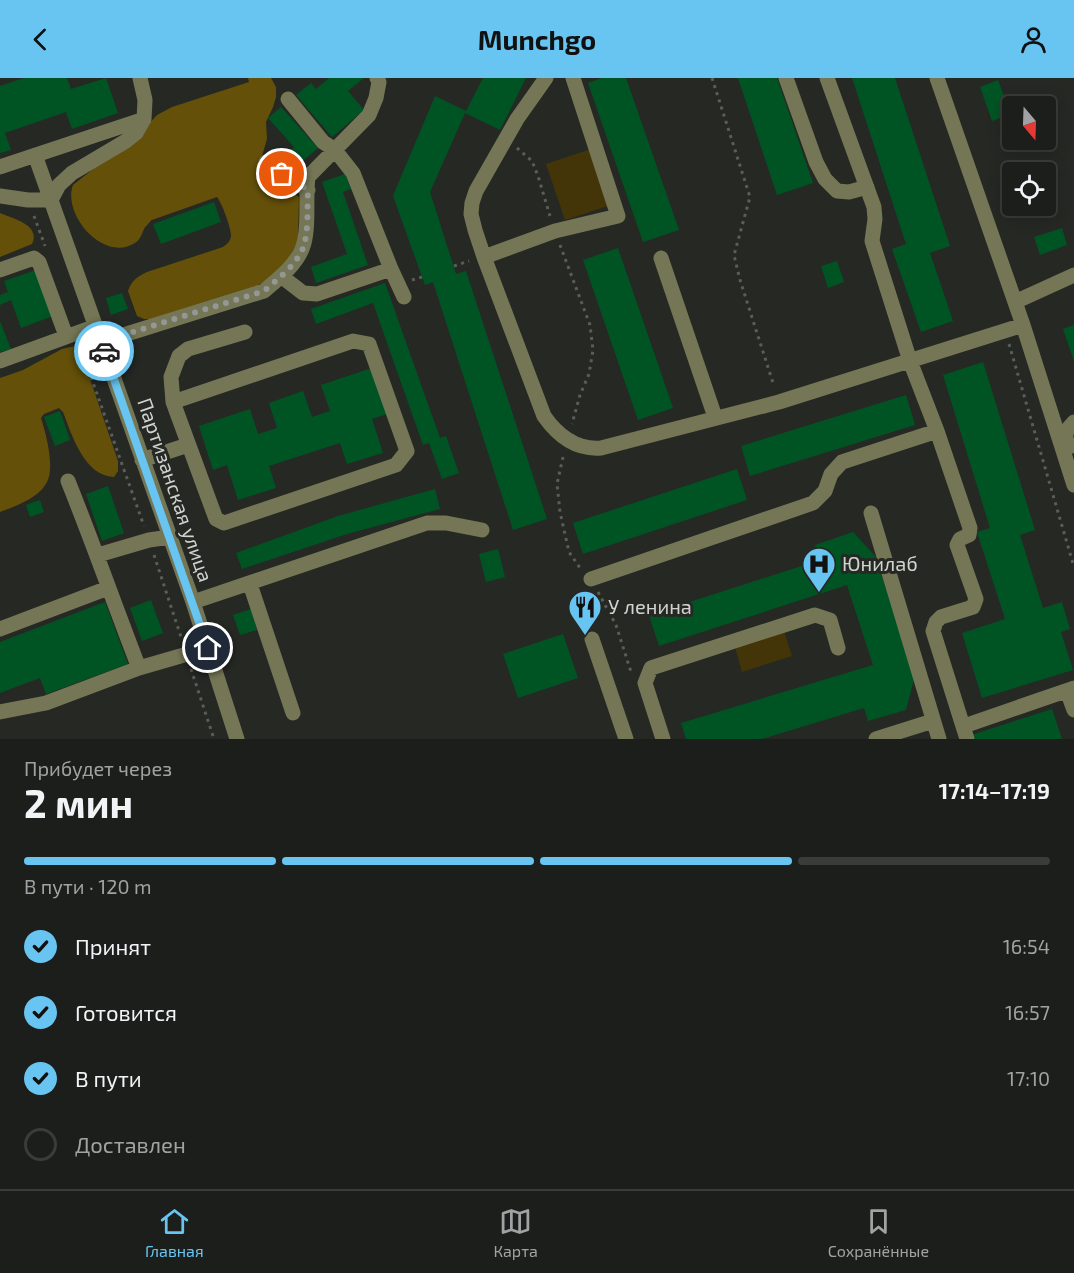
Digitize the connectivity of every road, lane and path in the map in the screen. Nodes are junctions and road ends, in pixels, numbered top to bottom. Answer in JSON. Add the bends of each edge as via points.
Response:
{"nodes":[{"id":1,"x":140,"y":78,"type":"edge"},
{"id":2,"x":546,"y":78,"type":"edge"},
{"id":3,"x":573,"y":78,"type":"edge"},
{"id":4,"x":712,"y":78,"type":"edge"},
{"id":5,"x":786,"y":78,"type":"edge"},
{"id":6,"x":827,"y":78,"type":"edge"},
{"id":7,"x":937,"y":78,"type":"edge"},
{"id":8,"x":380,"y":79,"type":"edge"},
{"id":9,"x":288,"y":99,"type":"dead end"},
{"id":10,"x":144,"y":119,"type":"junction"},
{"id":11,"x":506,"y":140,"type":"junction"},
{"id":12,"x":334,"y":150,"type":"junction"},
{"id":13,"x":35,"y":155,"type":"junction"},
{"id":14,"x":266,"y":162,"type":"dead end"},
{"id":15,"x":0,"y":167,"type":"edge"},
{"id":16,"x":867,"y":187,"type":"junction"},
{"id":17,"x":308,"y":190,"type":"junction"},
{"id":18,"x":0,"y":196,"type":"edge"},
{"id":19,"x":28,"y":200,"type":"junction"},
{"id":20,"x":51,"y":200,"type":"junction"},
{"id":21,"x":555,"y":231,"type":"junction"},
{"id":22,"x":48,"y":255,"type":"dead end"},
{"id":23,"x":484,"y":256,"type":"junction"},
{"id":24,"x":661,"y":258,"type":"dead end"},
{"id":25,"x":391,"y":268,"type":"junction"},
{"id":26,"x":0,"y":270,"type":"edge"},
{"id":27,"x":1074,"y":275,"type":"edge"},
{"id":28,"x":281,"y":276,"type":"junction"},
{"id":29,"x":404,"y":297,"type":"dead end"},
{"id":30,"x":1015,"y":302,"type":"junction"},
{"id":31,"x":1023,"y":325,"type":"junction"},
{"id":32,"x":96,"y":326,"type":"junction"},
{"id":33,"x":1005,"y":330,"type":"junction"},
{"id":34,"x":245,"y":332,"type":"dead end"},
{"id":35,"x":71,"y":334,"type":"junction"},
{"id":36,"x":101,"y":342,"type":"junction"},
{"id":37,"x":0,"y":361,"type":"edge"},
{"id":38,"x":910,"y":361,"type":"junction"},
{"id":39,"x":173,"y":402,"type":"junction"},
{"id":40,"x":779,"y":402,"type":"junction"},
{"id":41,"x":715,"y":417,"type":"junction"},
{"id":42,"x":1074,"y":422,"type":"edge"},
{"id":43,"x":938,"y":431,"type":"junction"},
{"id":44,"x":568,"y":440,"type":"junction"},
{"id":45,"x":188,"y":445,"type":"junction"},
{"id":46,"x":1068,"y":447,"type":"edge"},
{"id":47,"x":142,"y":460,"type":"junction"},
{"id":48,"x":68,"y":481,"type":"dead end"},
{"id":49,"x":1074,"y":485,"type":"edge"},
{"id":50,"x":871,"y":513,"type":"dead end"},
{"id":51,"x":482,"y":530,"type":"dead end"},
{"id":52,"x":170,"y":537,"type":"junction"},
{"id":53,"x":149,"y":540,"type":"junction"},
{"id":54,"x":98,"y":555,"type":"junction"},
{"id":55,"x":1074,"y":567,"type":"edge"},
{"id":56,"x":591,"y":579,"type":"dead end"},
{"id":57,"x":250,"y":584,"type":"junction"},
{"id":58,"x":108,"y":588,"type":"junction"},
{"id":59,"x":193,"y":602,"type":"junction"},
{"id":60,"x":0,"y":629,"type":"edge"},
{"id":61,"x":592,"y":639,"type":"dead end"},
{"id":62,"x":208,"y":648,"type":"junction"},
{"id":63,"x":838,"y":648,"type":"dead end"},
{"id":64,"x":187,"y":654,"type":"junction"},
{"id":65,"x":139,"y":668,"type":"junction"},
{"id":66,"x":1070,"y":689,"type":"edge"},
{"id":67,"x":1074,"y":710,"type":"edge"},
{"id":68,"x":0,"y":712,"type":"edge"},
{"id":69,"x":293,"y":713,"type":"dead end"},
{"id":70,"x":933,"y":721,"type":"junction"},
{"id":71,"x":965,"y":733,"type":"edge"},
{"id":72,"x":214,"y":739,"type":"edge"},
{"id":73,"x":237,"y":739,"type":"edge"},
{"id":74,"x":626,"y":739,"type":"edge"},
{"id":75,"x":663,"y":739,"type":"edge"},
{"id":76,"x":876,"y":739,"type":"edge"},
{"id":77,"x":939,"y":739,"type":"edge"}],
"edges":[{"from":1,"to":10,"type":"street"},
{"from":2,"to":11,"type":"street"},
{"from":3,"to":21,"type":"street","via":[[618,216]]},
{"from":4,"to":40,"type":"path","via":[[750,197],[734,255]]},
{"from":5,"to":16,"type":"street","via":[[825,179],[837,191]]},
{"from":6,"to":16,"type":"street"},
{"from":7,"to":30,"type":"street"},
{"from":8,"to":12,"type":"street","via":[[369,115]]},
{"from":9,"to":12,"type":"street"},
{"from":10,"to":13,"type":"street"},
{"from":10,"to":20,"type":"street","via":[[126,141],[72,173]]},
{"from":11,"to":21,"type":"path","via":[[532,161]]},
{"from":11,"to":23,"type":"street","via":[[472,202],[471,214]]},
{"from":12,"to":17,"type":"street","via":[[308,177]]},
{"from":12,"to":25,"type":"street","via":[[353,173]]},
{"from":13,"to":15,"type":"street"},
{"from":13,"to":20,"type":"street","name":"Партизанская улица"},
{"from":14,"to":17,"type":"street"},
{"from":16,"to":38,"type":"street","via":[[874,207],[872,241]]},
{"from":17,"to":28,"type":"street","via":[[303,247]]},
{"from":18,"to":19,"type":"street"},
{"from":19,"to":20,"type":"street"},
{"from":19,"to":22,"type":"path"},
{"from":20,"to":32,"type":"street","name":"Партизанская улица"},
{"from":21,"to":23,"type":"street"},
{"from":21,"to":44,"type":"path","via":[[590,325],[593,350]]},
{"from":23,"to":44,"type":"street","via":[[544,416]]},
{"from":24,"to":41,"type":"street"},
{"from":25,"to":28,"type":"street","via":[[317,294],[303,293]]},
{"from":25,"to":29,"type":"street"},
{"from":26,"to":35,"type":"street","via":[[34,258],[39,261]]},
{"from":27,"to":30,"type":"street"},
{"from":28,"to":36,"type":"street","via":[[264,291]]},
{"from":30,"to":31,"type":"street"},
{"from":31,"to":33,"type":"street"},
{"from":31,"to":46,"type":"street"},
{"from":32,"to":35,"type":"street"},
{"from":32,"to":36,"type":"street","name":"Партизанская улица"},
{"from":33,"to":38,"type":"street"},
{"from":33,"to":55,"type":"path"},
{"from":34,"to":39,"type":"street","via":[[188,349],[179,356],[171,377]]},
{"from":35,"to":37,"type":"street"},
{"from":35,"to":53,"type":"path"},
{"from":36,"to":47,"type":"street","name":"Партизанская улица"},
{"from":38,"to":40,"type":"street"},
{"from":38,"to":43,"type":"street"},
{"from":39,"to":45,"type":"street"},
{"from":39,"to":45,"type":"street","via":[[354,341],[369,344],[406,451],[396,465],[225,523],[216,519]]},
{"from":40,"to":41,"type":"street"},
{"from":41,"to":44,"type":"street","via":[[601,448],[581,447]]},
{"from":42,"to":46,"type":"street","via":[[1066,430]]},
{"from":43,"to":56,"type":"street","via":[[842,462],[813,503]]},
{"from":43,"to":71,"type":"street","via":[[970,528],[969,535],[957,545],[976,599],[973,607],[941,618],[933,631]]},
{"from":45,"to":47,"type":"street"},
{"from":46,"to":49,"type":"street"},
{"from":47,"to":52,"type":"street","name":"Партизанская улица"},
{"from":48,"to":54,"type":"street"},
{"from":50,"to":70,"type":"street"},
{"from":51,"to":57,"type":"street","via":[[428,524]]},
{"from":52,"to":53,"type":"street"},
{"from":52,"to":59,"type":"street","name":"Партизанская улица"},
{"from":53,"to":54,"type":"street"},
{"from":53,"to":64,"type":"path"},
{"from":54,"to":58,"type":"street"},
{"from":57,"to":59,"type":"street"},
{"from":57,"to":69,"type":"street"},
{"from":58,"to":60,"type":"street"},
{"from":58,"to":65,"type":"street"},
{"from":59,"to":62,"type":"street","name":"Партизанская улица"},
{"from":61,"to":74,"type":"street"},
{"from":62,"to":64,"type":"street"},
{"from":62,"to":73,"type":"street","name":"Партизанская улица"},
{"from":63,"to":75,"type":"street","via":[[830,620],[815,615],[651,668],[645,683]]},
{"from":64,"to":65,"type":"street"},
{"from":64,"to":72,"type":"path"},
{"from":65,"to":68,"type":"street","via":[[46,703]]},
{"from":66,"to":67,"type":"street"},
{"from":66,"to":71,"type":"street"},
{"from":70,"to":76,"type":"street"},
{"from":70,"to":77,"type":"street"}]}
